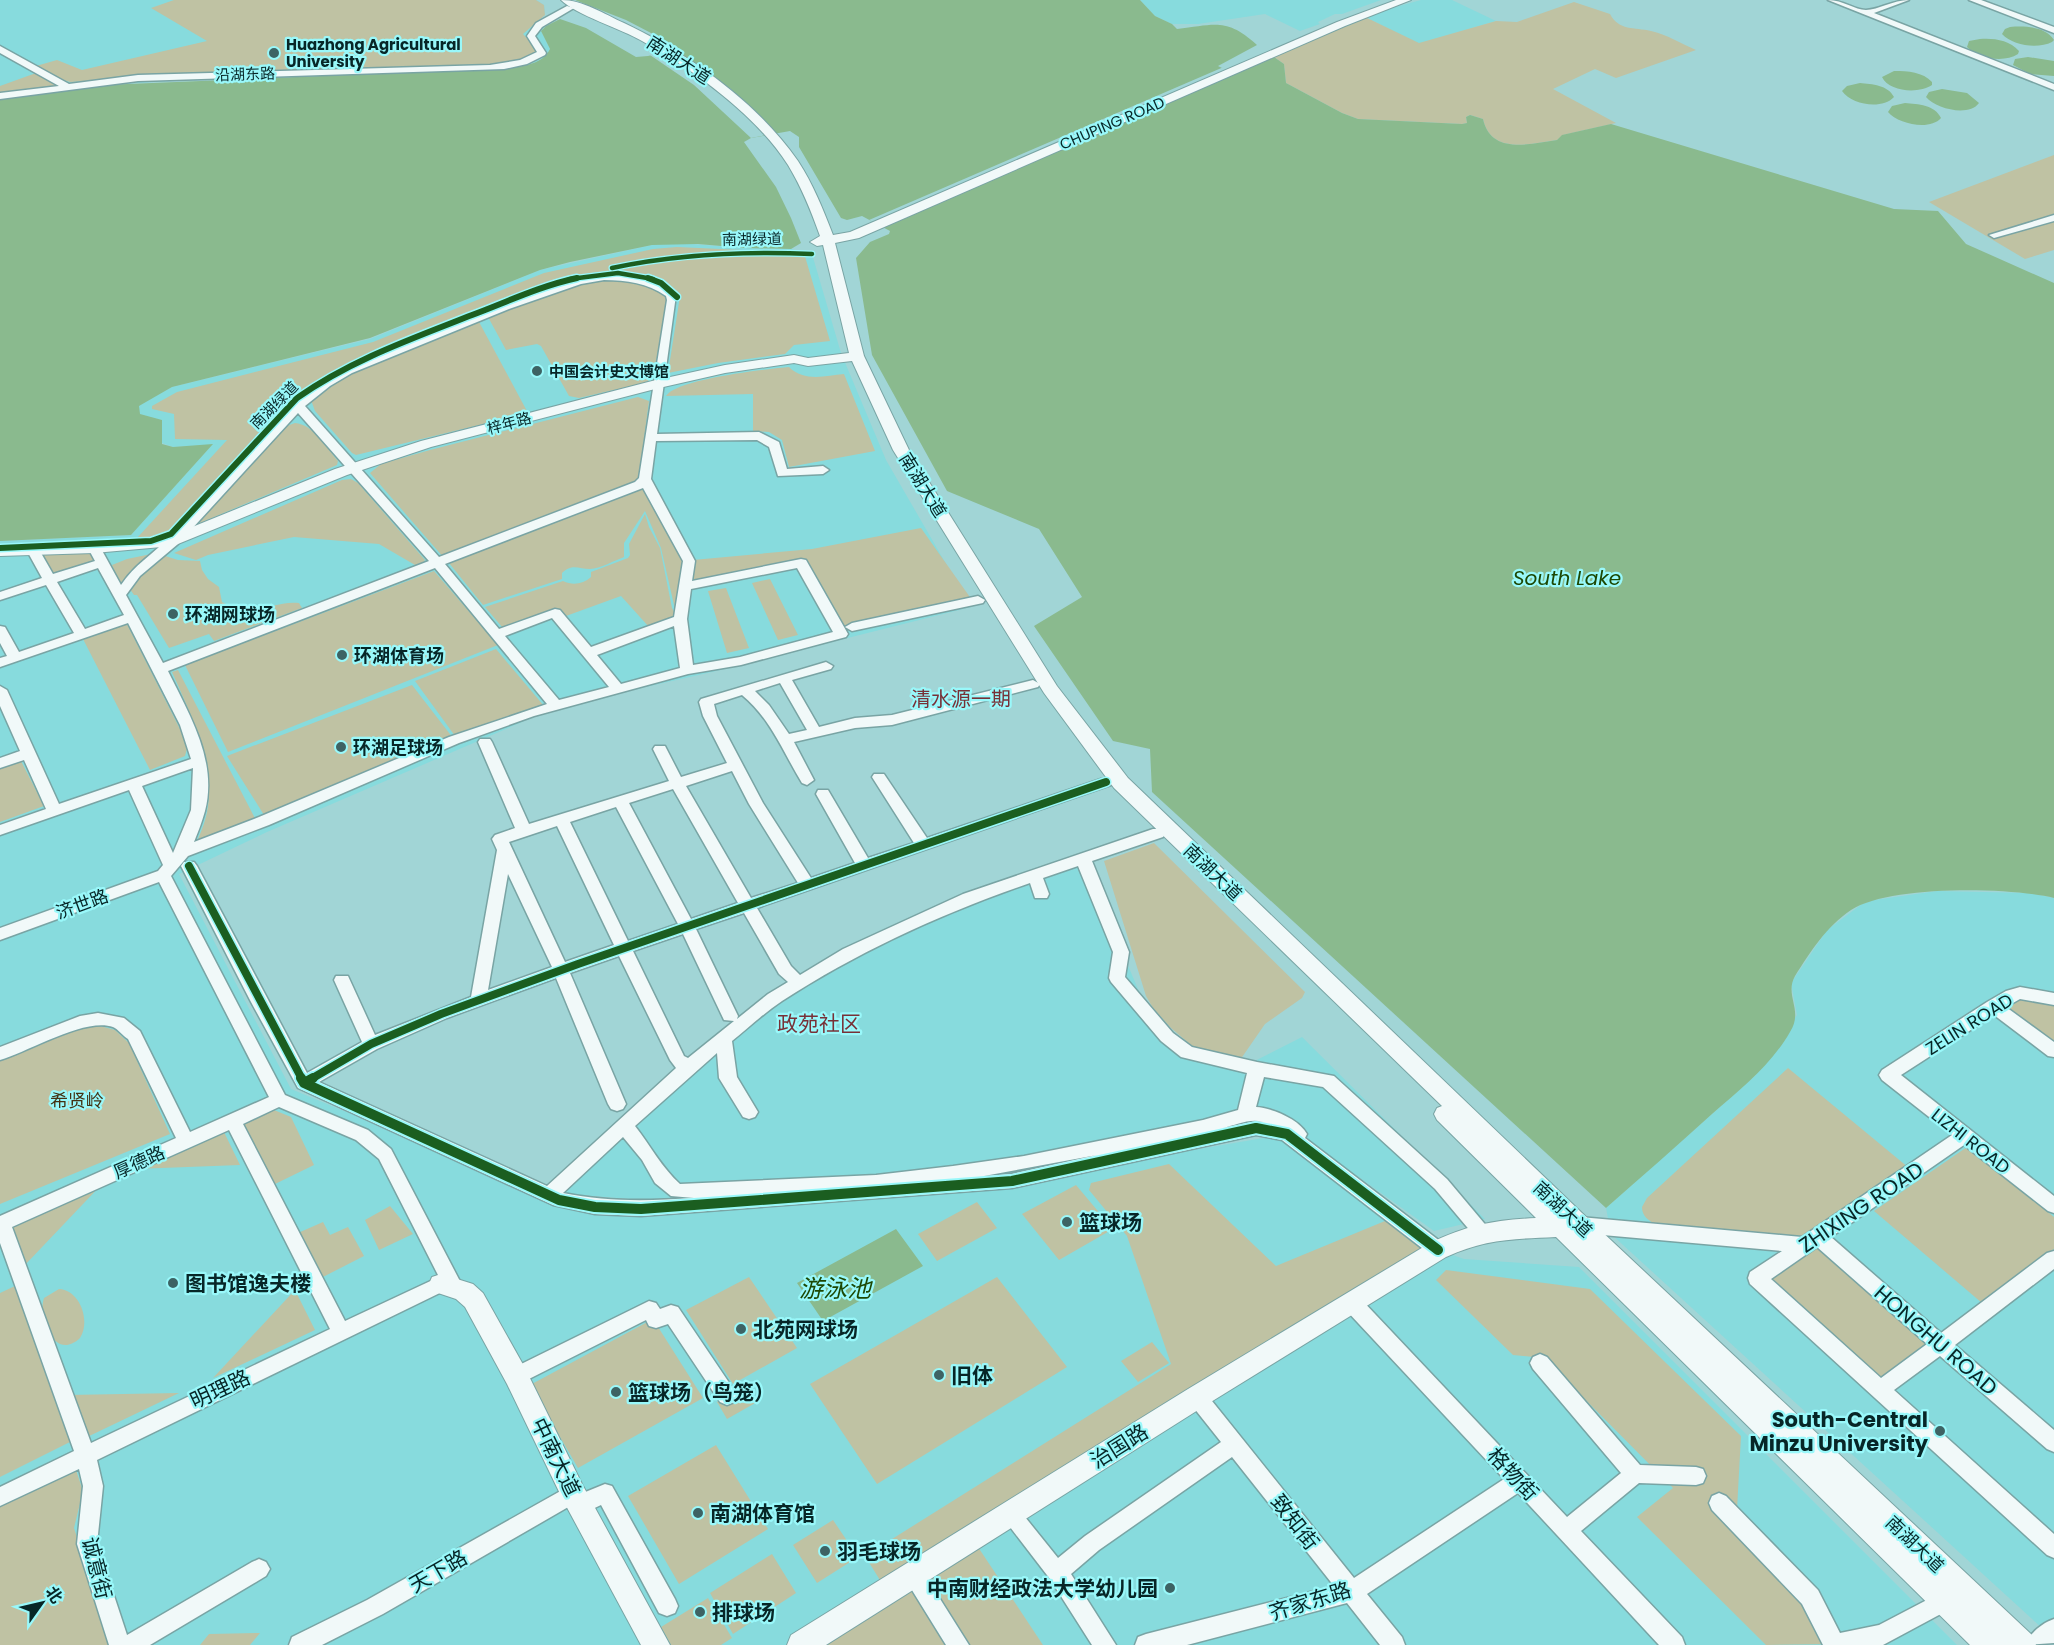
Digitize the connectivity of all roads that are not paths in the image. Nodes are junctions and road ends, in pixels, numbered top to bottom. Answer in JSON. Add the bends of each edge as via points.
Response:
{"nodes":[{"id":1,"x":1395,"y":0,"type":"edge"},
{"id":2,"x":1406,"y":0,"type":"edge"},
{"id":3,"x":1832,"y":0,"type":"edge"},
{"id":4,"x":1905,"y":0,"type":"edge"},
{"id":5,"x":1973,"y":0,"type":"edge"},
{"id":6,"x":568,"y":4,"type":"edge"},
{"id":7,"x":1866,"y":13,"type":"junction"},
{"id":8,"x":2054,"y":30,"type":"edge"},
{"id":9,"x":1310,"y":35,"type":"junction"},
{"id":10,"x":0,"y":49,"type":"edge"},
{"id":11,"x":66,"y":86,"type":"junction"},
{"id":12,"x":2054,"y":87,"type":"edge"},
{"id":13,"x":0,"y":96,"type":"edge"},
{"id":14,"x":2054,"y":218,"type":"edge"},
{"id":15,"x":1994,"y":235,"type":"dead end"},
{"id":16,"x":822,"y":239,"type":"junction"},
{"id":17,"x":854,"y":357,"type":"junction"},
{"id":18,"x":657,"y":384,"type":"junction"},
{"id":19,"x":298,"y":406,"type":"junction"},
{"id":20,"x":650,"y":438,"type":"junction"},
{"id":21,"x":354,"y":467,"type":"junction"},
{"id":22,"x":823,"y":470,"type":"dead end"},
{"id":23,"x":645,"y":479,"type":"junction"},
{"id":24,"x":173,"y":541,"type":"junction"},
{"id":25,"x":32,"y":549,"type":"junction"},
{"id":26,"x":0,"y":551,"type":"edge"},
{"id":27,"x":97,"y":556,"type":"junction"},
{"id":28,"x":438,"y":564,"type":"junction"},
{"id":29,"x":50,"y":579,"type":"junction"},
{"id":30,"x":685,"y":586,"type":"junction"},
{"id":31,"x":120,"y":595,"type":"junction"},
{"id":32,"x":0,"y":596,"type":"edge"},
{"id":33,"x":978,"y":600,"type":"junction"},
{"id":34,"x":132,"y":617,"type":"junction"},
{"id":35,"x":680,"y":619,"type":"junction"},
{"id":36,"x":852,"y":627,"type":"dead end"},
{"id":37,"x":0,"y":630,"type":"edge"},
{"id":38,"x":497,"y":634,"type":"junction"},
{"id":39,"x":82,"y":635,"type":"junction"},
{"id":40,"x":588,"y":652,"type":"junction"},
{"id":41,"x":15,"y":658,"type":"junction"},
{"id":42,"x":0,"y":663,"type":"edge"},
{"id":43,"x":826,"y":666,"type":"dead end"},
{"id":44,"x":160,"y":669,"type":"junction"},
{"id":45,"x":687,"y":670,"type":"junction"},
{"id":46,"x":785,"y":679,"type":"junction"},
{"id":47,"x":1033,"y":684,"type":"junction"},
{"id":48,"x":618,"y":689,"type":"junction"},
{"id":49,"x":744,"y":689,"type":"junction"},
{"id":50,"x":0,"y":690,"type":"edge"},
{"id":51,"x":558,"y":707,"type":"junction"},
{"id":52,"x":815,"y":732,"type":"junction"},
{"id":53,"x":785,"y":740,"type":"junction"},
{"id":54,"x":484,"y":742,"type":"dead end"},
{"id":55,"x":660,"y":749,"type":"dead end"},
{"id":56,"x":28,"y":753,"type":"junction"},
{"id":57,"x":199,"y":762,"type":"junction"},
{"id":58,"x":0,"y":763,"type":"edge"},
{"id":59,"x":736,"y":765,"type":"junction"},
{"id":60,"x":879,"y":777,"type":"dead end"},
{"id":61,"x":807,"y":780,"type":"dead end"},
{"id":62,"x":1107,"y":782,"type":"junction"},
{"id":63,"x":677,"y":783,"type":"junction"},
{"id":64,"x":135,"y":785,"type":"junction"},
{"id":65,"x":823,"y":794,"type":"dead end"},
{"id":66,"x":620,"y":801,"type":"junction"},
{"id":67,"x":54,"y":810,"type":"junction"},
{"id":68,"x":561,"y":819,"type":"junction"},
{"id":69,"x":0,"y":830,"type":"edge"},
{"id":70,"x":524,"y":831,"type":"junction"},
{"id":71,"x":1158,"y":833,"type":"junction"},
{"id":72,"x":924,"y":846,"type":"junction"},
{"id":73,"x":505,"y":850,"type":"junction"},
{"id":74,"x":186,"y":859,"type":"junction"},
{"id":75,"x":1083,"y":859,"type":"junction"},
{"id":76,"x":865,"y":866,"type":"junction"},
{"id":77,"x":167,"y":871,"type":"junction"},
{"id":78,"x":1035,"y":876,"type":"junction"},
{"id":79,"x":807,"y":885,"type":"junction"},
{"id":80,"x":1041,"y":894,"type":"dead end"},
{"id":81,"x":748,"y":906,"type":"junction"},
{"id":82,"x":687,"y":926,"type":"junction"},
{"id":83,"x":0,"y":934,"type":"edge"},
{"id":84,"x":624,"y":948,"type":"junction"},
{"id":85,"x":561,"y":970,"type":"junction"},
{"id":86,"x":342,"y":980,"type":"dead end"},
{"id":87,"x":799,"y":983,"type":"junction"},
{"id":88,"x":2054,"y":999,"type":"edge"},
{"id":89,"x":478,"y":1001,"type":"junction"},
{"id":90,"x":1993,"y":1006,"type":"junction"},
{"id":91,"x":730,"y":1016,"type":"dead end"},
{"id":92,"x":723,"y":1039,"type":"junction"},
{"id":93,"x":371,"y":1044,"type":"junction"},
{"id":94,"x":2054,"y":1051,"type":"edge"},
{"id":95,"x":0,"y":1054,"type":"edge"},
{"id":96,"x":688,"y":1067,"type":"junction"},
{"id":97,"x":1257,"y":1069,"type":"junction"},
{"id":98,"x":1888,"y":1075,"type":"joint"},
{"id":99,"x":304,"y":1083,"type":"junction"},
{"id":100,"x":279,"y":1100,"type":"junction"},
{"id":101,"x":617,"y":1104,"type":"dead end"},
{"id":102,"x":749,"y":1112,"type":"dead end"},
{"id":103,"x":1245,"y":1115,"type":"junction"},
{"id":104,"x":233,"y":1120,"type":"junction"},
{"id":105,"x":624,"y":1125,"type":"junction"},
{"id":106,"x":1965,"y":1136,"type":"junction"},
{"id":107,"x":186,"y":1141,"type":"junction"},
{"id":108,"x":549,"y":1195,"type":"junction"},
{"id":109,"x":2054,"y":1206,"type":"edge"},
{"id":110,"x":1,"y":1224,"type":"edge"},
{"id":111,"x":1572,"y":1224,"type":"junction"},
{"id":112,"x":1483,"y":1233,"type":"junction"},
{"id":113,"x":1811,"y":1241,"type":"junction"},
{"id":114,"x":1442,"y":1248,"type":"junction"},
{"id":115,"x":2054,"y":1259,"type":"edge"},
{"id":116,"x":448,"y":1286,"type":"junction"},
{"id":117,"x":1352,"y":1302,"type":"junction"},
{"id":118,"x":341,"y":1332,"type":"junction"},
{"id":119,"x":1941,"y":1344,"type":"junction"},
{"id":120,"x":1540,"y":1363,"type":"dead end"},
{"id":121,"x":516,"y":1376,"type":"junction"},
{"id":122,"x":1880,"y":1390,"type":"junction"},
{"id":123,"x":727,"y":1396,"type":"dead end"},
{"id":124,"x":1197,"y":1397,"type":"junction"},
{"id":125,"x":2054,"y":1443,"type":"edge"},
{"id":126,"x":1234,"y":1444,"type":"junction"},
{"id":127,"x":85,"y":1454,"type":"junction"},
{"id":128,"x":1635,"y":1474,"type":"junction"},
{"id":129,"x":1696,"y":1476,"type":"dead end"},
{"id":130,"x":1519,"y":1481,"type":"junction"},
{"id":131,"x":0,"y":1497,"type":"edge"},
{"id":132,"x":576,"y":1499,"type":"junction"},
{"id":133,"x":1719,"y":1503,"type":"dead end"},
{"id":134,"x":1010,"y":1514,"type":"junction"},
{"id":135,"x":1566,"y":1530,"type":"junction"},
{"id":136,"x":2054,"y":1548,"type":"edge"},
{"id":137,"x":259,"y":1569,"type":"dead end"},
{"id":138,"x":1057,"y":1572,"type":"junction"},
{"id":139,"x":913,"y":1574,"type":"junction"},
{"id":140,"x":1351,"y":1592,"type":"junction"},
{"id":141,"x":1944,"y":1601,"type":"junction"},
{"id":142,"x":667,"y":1606,"type":"dead end"},
{"id":143,"x":2054,"y":1629,"type":"edge"},
{"id":144,"x":120,"y":1645,"type":"edge"},
{"id":145,"x":130,"y":1645,"type":"edge"},
{"id":146,"x":300,"y":1645,"type":"edge"},
{"id":147,"x":656,"y":1645,"type":"edge"},
{"id":148,"x":801,"y":1645,"type":"edge"},
{"id":149,"x":958,"y":1645,"type":"edge"},
{"id":150,"x":1105,"y":1645,"type":"edge"},
{"id":151,"x":1146,"y":1645,"type":"edge"},
{"id":152,"x":1394,"y":1645,"type":"edge"},
{"id":153,"x":1674,"y":1645,"type":"edge"},
{"id":154,"x":1835,"y":1645,"type":"edge"},
{"id":155,"x":1990,"y":1645,"type":"edge"},
{"id":156,"x":2022,"y":1645,"type":"edge"},
{"id":157,"x":2036,"y":1645,"type":"edge"}],
"edges":[{"from":1,"to":9,"type":"main road","name":"CHUPING ROAD"},
{"from":2,"to":9,"type":"main road","name":"CHUPING ROAD"},
{"from":3,"to":7,"type":"street"},
{"from":4,"to":7,"type":"street"},
{"from":5,"to":8,"type":"street"},
{"from":6,"to":11,"type":"street","name":"沿湖东路","via":[[539,25],[531,36],[542,53],[513,65],[138,78]]},
{"from":6,"to":16,"type":"main road","name":"南湖大道","via":[[690,76],[764,135]]},
{"from":7,"to":12,"type":"street"},
{"from":9,"to":16,"type":"main road","name":"CHUPING ROAD","via":[[846,238]]},
{"from":10,"to":11,"type":"street"},
{"from":11,"to":13,"type":"street","name":"沿湖东路"},
{"from":14,"to":15,"type":"street"},
{"from":16,"to":17,"type":"main road","name":"南湖大道"},
{"from":17,"to":18,"type":"main road","name":"梓年路","via":[[808,362],[794,359]]},
{"from":17,"to":33,"type":"main road","name":"南湖大道","via":[[863,392],[891,452]]},
{"from":17,"to":111,"type":"main road","name":"南湖大道","via":[[901,450],[1050,689],[1121,783]]},
{"from":18,"to":19,"type":"street","via":[[671,295],[644,281],[604,277],[579,281],[505,307],[371,360],[326,384]]},
{"from":18,"to":20,"type":"street"},
{"from":18,"to":21,"type":"main road","name":"梓年路","via":[[426,444]]},
{"from":19,"to":21,"type":"street"},
{"from":19,"to":24,"type":"street"},
{"from":20,"to":22,"type":"street","via":[[759,436],[775,445],[782,473]]},
{"from":20,"to":23,"type":"street"},
{"from":21,"to":24,"type":"main road","name":"梓年路"},
{"from":21,"to":28,"type":"street"},
{"from":23,"to":28,"type":"street","via":[[639,485]]},
{"from":23,"to":30,"type":"street","via":[[688,561]]},
{"from":24,"to":27,"type":"main road","name":"梓年路"},
{"from":24,"to":31,"type":"street","via":[[135,573]]},
{"from":25,"to":26,"type":"main road","name":"梓年路"},
{"from":25,"to":27,"type":"main road","name":"梓年路"},
{"from":25,"to":29,"type":"street"},
{"from":27,"to":29,"type":"street"},
{"from":27,"to":31,"type":"street"},
{"from":28,"to":38,"type":"street"},
{"from":28,"to":44,"type":"street"},
{"from":29,"to":32,"type":"street"},
{"from":29,"to":39,"type":"street"},
{"from":30,"to":35,"type":"street"},
{"from":30,"to":45,"type":"street","via":[[801,563],[841,634],[741,661]]},
{"from":31,"to":34,"type":"street"},
{"from":33,"to":36,"type":"street"},
{"from":33,"to":47,"type":"main road","name":"南湖大道"},
{"from":34,"to":39,"type":"street"},
{"from":34,"to":44,"type":"street"},
{"from":35,"to":40,"type":"street"},
{"from":35,"to":45,"type":"street"},
{"from":37,"to":41,"type":"street"},
{"from":38,"to":40,"type":"street","via":[[555,613]]},
{"from":38,"to":51,"type":"street"},
{"from":39,"to":41,"type":"street"},
{"from":40,"to":48,"type":"street"},
{"from":41,"to":42,"type":"street"},
{"from":43,"to":46,"type":"street"},
{"from":44,"to":57,"type":"street","via":[[187,725]]},
{"from":45,"to":48,"type":"street"},
{"from":46,"to":49,"type":"street"},
{"from":46,"to":52,"type":"street"},
{"from":47,"to":52,"type":"street","via":[[903,717]]},
{"from":47,"to":62,"type":"main road","name":"南湖大道"},
{"from":48,"to":51,"type":"street"},
{"from":49,"to":53,"type":"street"},
{"from":49,"to":59,"type":"street","via":[[706,702]]},
{"from":50,"to":56,"type":"street"},
{"from":51,"to":74,"type":"street","via":[[529,713],[454,740]]},
{"from":52,"to":53,"type":"street"},
{"from":53,"to":61,"type":"street"},
{"from":54,"to":70,"type":"street"},
{"from":55,"to":63,"type":"street"},
{"from":56,"to":58,"type":"street"},
{"from":56,"to":67,"type":"street"},
{"from":57,"to":64,"type":"street"},
{"from":57,"to":74,"type":"street","via":[[198,810]]},
{"from":59,"to":63,"type":"street"},
{"from":59,"to":79,"type":"street"},
{"from":60,"to":72,"type":"street"},
{"from":62,"to":71,"type":"main road","name":"南湖大道"},
{"from":62,"to":72,"type":"street"},
{"from":63,"to":66,"type":"street"},
{"from":63,"to":81,"type":"street"},
{"from":64,"to":67,"type":"street"},
{"from":64,"to":77,"type":"street"},
{"from":65,"to":76,"type":"street"},
{"from":66,"to":68,"type":"street"},
{"from":66,"to":82,"type":"street"},
{"from":67,"to":69,"type":"street"},
{"from":68,"to":70,"type":"street"},
{"from":68,"to":84,"type":"street"},
{"from":70,"to":73,"type":"street","via":[[500,839]]},
{"from":71,"to":75,"type":"street"},
{"from":71,"to":111,"type":"main road","name":"南湖大道"},
{"from":72,"to":76,"type":"street"},
{"from":73,"to":85,"type":"street"},
{"from":73,"to":89,"type":"street"},
{"from":74,"to":77,"type":"street"},
{"from":74,"to":99,"type":"street"},
{"from":75,"to":78,"type":"street"},
{"from":75,"to":97,"type":"street","via":[[1120,952],[1117,978],[1167,1037],[1187,1052]]},
{"from":76,"to":79,"type":"street"},
{"from":77,"to":83,"type":"street","name":"济世路"},
{"from":77,"to":100,"type":"street"},
{"from":78,"to":80,"type":"street"},
{"from":78,"to":87,"type":"street","via":[[969,898],[900,928]]},
{"from":79,"to":81,"type":"street"},
{"from":81,"to":82,"type":"street"},
{"from":81,"to":87,"type":"street","via":[[785,970]]},
{"from":82,"to":84,"type":"street"},
{"from":82,"to":91,"type":"street"},
{"from":84,"to":85,"type":"street"},
{"from":84,"to":96,"type":"street","via":[[678,1060]]},
{"from":85,"to":89,"type":"street"},
{"from":85,"to":101,"type":"street"},
{"from":86,"to":93,"type":"street"},
{"from":87,"to":92,"type":"street"},
{"from":88,"to":90,"type":"street","name":"ZELIN ROAD","via":[[2016,993]]},
{"from":89,"to":93,"type":"street"},
{"from":90,"to":94,"type":"street"},
{"from":90,"to":98,"type":"street","name":"ZELIN ROAD"},
{"from":92,"to":96,"type":"street"},
{"from":92,"to":102,"type":"street","via":[[728,1078]]},
{"from":93,"to":99,"type":"street"},
{"from":95,"to":107,"type":"street","via":[[85,1020],[105,1019],[125,1026],[135,1035]]},
{"from":96,"to":105,"type":"street"},
{"from":97,"to":103,"type":"street"},
{"from":97,"to":112,"type":"street","via":[[1328,1081],[1441,1184]]},
{"from":98,"to":106,"type":"street","name":"LIZHI ROAD"},
{"from":99,"to":108,"type":"street"},
{"from":100,"to":104,"type":"street","name":"厚德路"},
{"from":100,"to":116,"type":"street","via":[[362,1135],[385,1154]]},
{"from":103,"to":105,"type":"street","via":[[1203,1127],[976,1170],[876,1182],[677,1191],[661,1178]]},
{"from":103,"to":114,"type":"street","via":[[1259,1114],[1282,1122],[1418,1222]]},
{"from":104,"to":107,"type":"street","name":"厚德路"},
{"from":104,"to":118,"type":"street"},
{"from":105,"to":108,"type":"street"},
{"from":106,"to":109,"type":"street","name":"LIZHI ROAD"},
{"from":106,"to":113,"type":"street","name":"ZHIXING ROAD"},
{"from":107,"to":110,"type":"street","name":"厚德路"},
{"from":108,"to":114,"type":"street","via":[[595,1207],[641,1209],[1012,1182],[1256,1128],[1287,1134]]},
{"from":110,"to":127,"type":"street","name":"诚意街"},
{"from":111,"to":112,"type":"main road","name":"治国路"},
{"from":111,"to":113,"type":"street"},
{"from":111,"to":141,"type":"main road","name":"南湖大道"},
{"from":111,"to":156,"type":"main road","name":"南湖大道"},
{"from":112,"to":114,"type":"main road","name":"治国路"},
{"from":113,"to":119,"type":"street","name":"HONGHU ROAD"},
{"from":113,"to":122,"type":"street","name":"ZHIXING ROAD","via":[[1757,1278]]},
{"from":114,"to":117,"type":"main road","name":"治国路"},
{"from":115,"to":119,"type":"street"},
{"from":116,"to":118,"type":"street","name":"明理路"},
{"from":116,"to":121,"type":"main road","name":"中南大道","via":[[474,1300]]},
{"from":117,"to":124,"type":"main road","name":"治国路"},
{"from":117,"to":130,"type":"street","name":"格物街"},
{"from":118,"to":127,"type":"street","name":"明理路"},
{"from":119,"to":122,"type":"street"},
{"from":119,"to":125,"type":"street","name":"HONGHU ROAD"},
{"from":120,"to":128,"type":"street"},
{"from":121,"to":123,"type":"street","via":[[649,1309],[656,1320],[671,1313]]},
{"from":121,"to":132,"type":"main road","name":"中南大道"},
{"from":122,"to":136,"type":"street"},
{"from":124,"to":126,"type":"street","name":"致知街"},
{"from":124,"to":134,"type":"main road","name":"治国路"},
{"from":126,"to":138,"type":"street"},
{"from":126,"to":140,"type":"street","name":"致知街"},
{"from":127,"to":131,"type":"street","name":"明理路"},
{"from":127,"to":144,"type":"street","name":"诚意街","via":[[93,1486],[87,1544]]},
{"from":128,"to":129,"type":"street"},
{"from":128,"to":135,"type":"street"},
{"from":130,"to":135,"type":"street","name":"格物街"},
{"from":130,"to":140,"type":"street","name":"齐家东路"},
{"from":132,"to":142,"type":"street","name":"天下路","via":[[605,1493]]},
{"from":132,"to":146,"type":"street","name":"天下路"},
{"from":132,"to":147,"type":"main road","name":"中南大道"},
{"from":133,"to":154,"type":"street","via":[[1809,1597]]},
{"from":134,"to":138,"type":"street"},
{"from":134,"to":139,"type":"main road","name":"治国路"},
{"from":135,"to":153,"type":"street","name":"格物街"},
{"from":137,"to":145,"type":"street"},
{"from":138,"to":150,"type":"street"},
{"from":139,"to":148,"type":"main road","name":"治国路"},
{"from":139,"to":149,"type":"street"},
{"from":140,"to":151,"type":"street","name":"齐家东路"},
{"from":140,"to":152,"type":"street","name":"致知街"},
{"from":141,"to":154,"type":"street","via":[[1882,1635]]},
{"from":141,"to":155,"type":"main road","name":"南湖大道"},
{"from":143,"to":157,"type":"street"}]}
